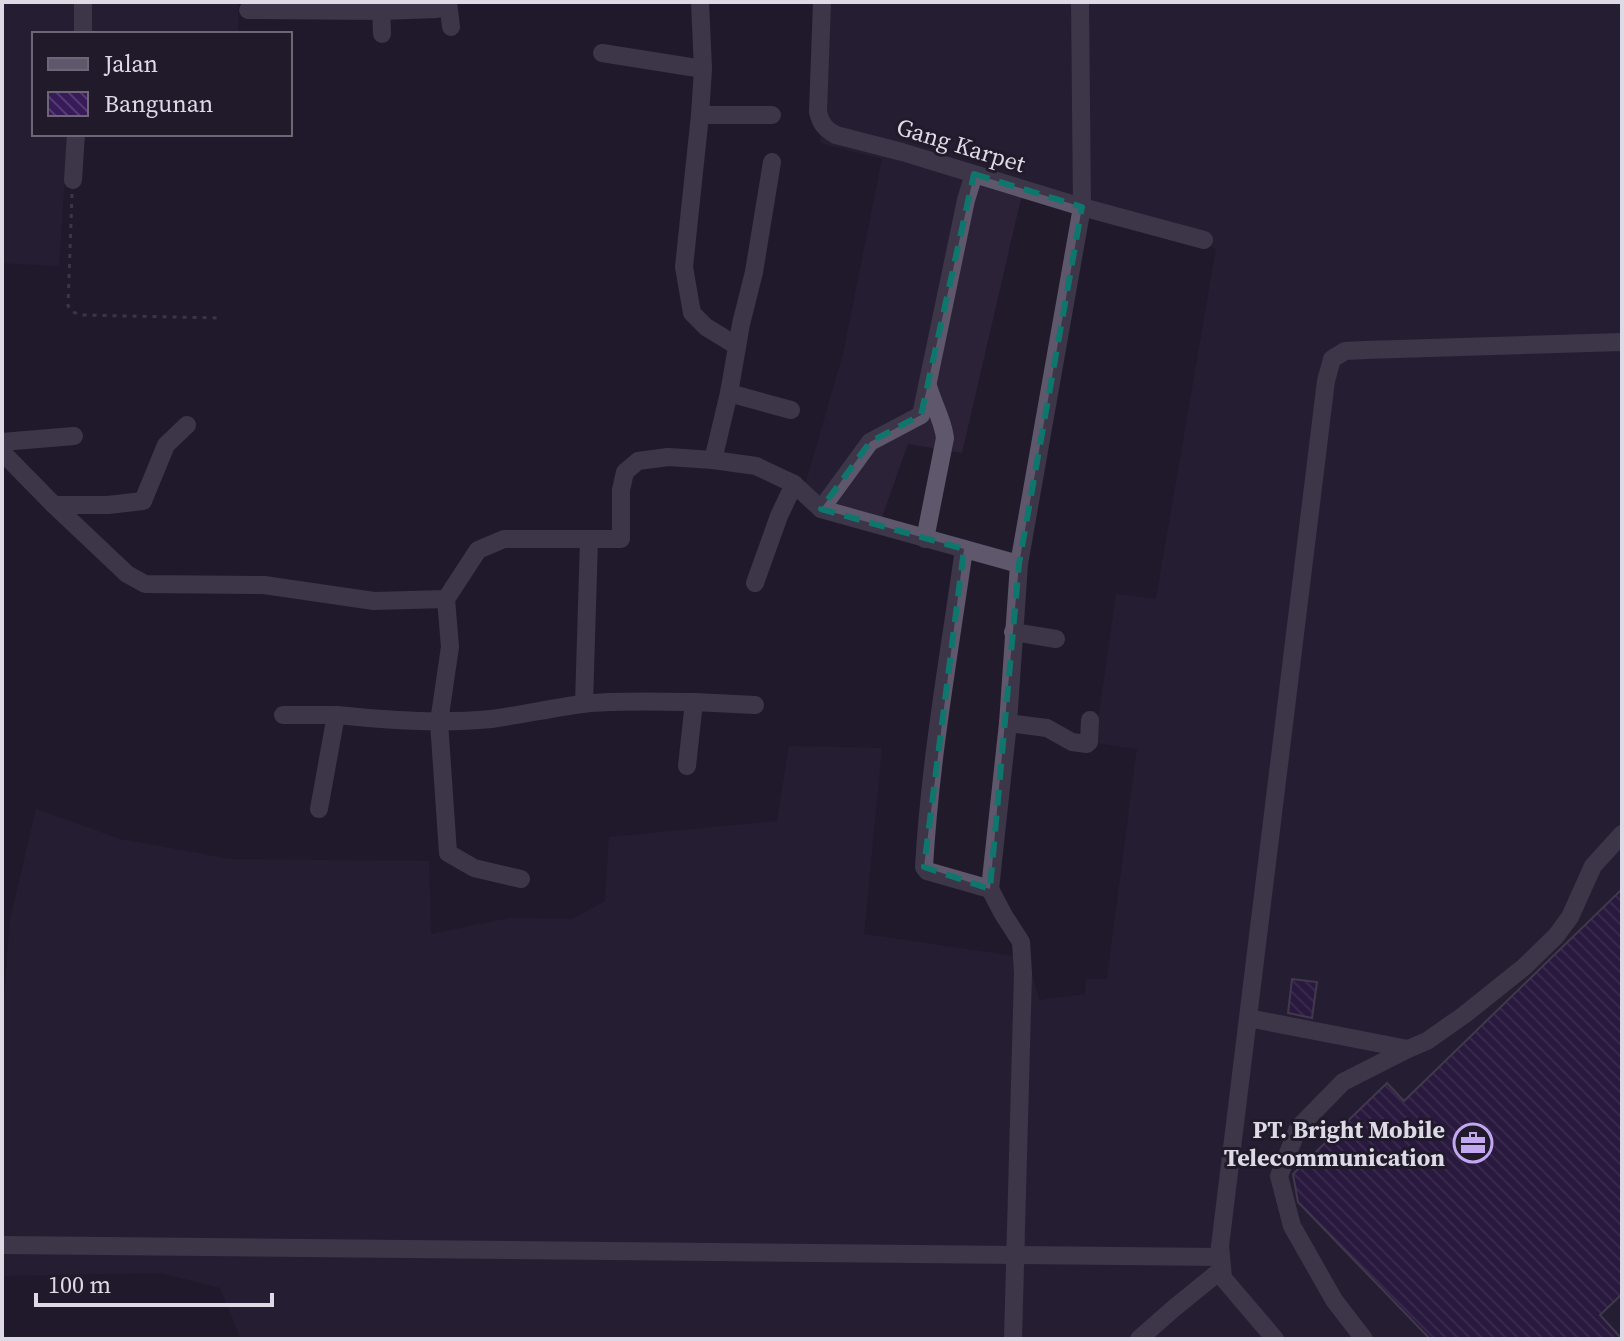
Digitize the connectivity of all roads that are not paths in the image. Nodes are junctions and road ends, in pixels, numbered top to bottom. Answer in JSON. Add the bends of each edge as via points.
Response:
{"nodes":[{"id":1,"x":83,"y":2,"type":"edge"},
{"id":2,"x":700,"y":2,"type":"edge"},
{"id":3,"x":822,"y":2,"type":"edge"},
{"id":4,"x":1080,"y":2,"type":"edge"},
{"id":5,"x":381,"y":6,"type":"edge"},
{"id":6,"x":442,"y":6,"type":"edge"},
{"id":7,"x":248,"y":10,"type":"dead end"},
{"id":8,"x":451,"y":27,"type":"dead end"},
{"id":9,"x":83,"y":32,"type":"edge"},
{"id":10,"x":382,"y":34,"type":"dead end"},
{"id":11,"x":602,"y":53,"type":"dead end"},
{"id":12,"x":703,"y":69,"type":"junction"},
{"id":13,"x":700,"y":115,"type":"junction"},
{"id":14,"x":772,"y":115,"type":"dead end"},
{"id":15,"x":76,"y":136,"type":"edge"},
{"id":16,"x":772,"y":162,"type":"dead end"},
{"id":17,"x":974,"y":174,"type":"junction"},
{"id":18,"x":73,"y":180,"type":"road end"},
{"id":19,"x":1082,"y":207,"type":"junction"},
{"id":20,"x":1204,"y":240,"type":"dead end"},
{"id":21,"x":1622,"y":342,"type":"edge"},
{"id":22,"x":737,"y":346,"type":"junction"},
{"id":23,"x":927,"y":384,"type":"junction"},
{"id":24,"x":729,"y":393,"type":"junction"},
{"id":25,"x":791,"y":410,"type":"dead end"},
{"id":26,"x":187,"y":425,"type":"dead end"},
{"id":27,"x":74,"y":436,"type":"dead end"},
{"id":28,"x":2,"y":442,"type":"edge"},
{"id":29,"x":2,"y":452,"type":"edge"},
{"id":30,"x":713,"y":460,"type":"junction"},
{"id":31,"x":794,"y":484,"type":"junction"},
{"id":32,"x":54,"y":505,"type":"junction"},
{"id":33,"x":821,"y":509,"type":"junction"},
{"id":34,"x":925,"y":539,"type":"junction"},
{"id":35,"x":602,"y":540,"type":"junction"},
{"id":36,"x":964,"y":549,"type":"junction"},
{"id":37,"x":1019,"y":564,"type":"junction"},
{"id":38,"x":755,"y":583,"type":"dead end"},
{"id":39,"x":446,"y":599,"type":"junction"},
{"id":40,"x":1013,"y":632,"type":"junction"},
{"id":41,"x":1056,"y":639,"type":"dead end"},
{"id":42,"x":694,"y":702,"type":"junction"},
{"id":43,"x":584,"y":704,"type":"junction"},
{"id":44,"x":755,"y":705,"type":"dead end"},
{"id":45,"x":283,"y":715,"type":"dead end"},
{"id":46,"x":336,"y":715,"type":"junction"},
{"id":47,"x":1090,"y":720,"type":"dead end"},
{"id":48,"x":439,"y":722,"type":"junction"},
{"id":49,"x":1008,"y":723,"type":"junction"},
{"id":50,"x":687,"y":766,"type":"dead end"},
{"id":51,"x":319,"y":809,"type":"dead end"},
{"id":52,"x":1622,"y":834,"type":"edge"},
{"id":53,"x":521,"y":879,"type":"dead end"},
{"id":54,"x":990,"y":889,"type":"junction"},
{"id":55,"x":1248,"y":1018,"type":"junction"},
{"id":56,"x":1408,"y":1049,"type":"junction"},
{"id":57,"x":2,"y":1245,"type":"edge"},
{"id":58,"x":1015,"y":1254,"type":"junction"},
{"id":59,"x":1221,"y":1264,"type":"junction"},
{"id":60,"x":1013,"y":1339,"type":"edge"},
{"id":61,"x":1139,"y":1339,"type":"edge"},
{"id":62,"x":1275,"y":1339,"type":"edge"},
{"id":63,"x":1364,"y":1339,"type":"edge"}],
"edges":[{"from":1,"to":9,"type":"street"},
{"from":2,"to":12,"type":"street"},
{"from":3,"to":17,"type":"street","name":"Gang Karpet","via":[[818,112],[826,129]]},
{"from":4,"to":19,"type":"street"},
{"from":5,"to":6,"type":"street"},
{"from":5,"to":7,"type":"street"},
{"from":5,"to":10,"type":"street"},
{"from":6,"to":8,"type":"street"},
{"from":11,"to":12,"type":"street"},
{"from":12,"to":13,"type":"street"},
{"from":13,"to":14,"type":"street"},
{"from":13,"to":22,"type":"street","via":[[684,267],[692,313]]},
{"from":15,"to":18,"type":"street"},
{"from":16,"to":22,"type":"street"},
{"from":17,"to":19,"type":"street","name":"Gang Karpet"},
{"from":17,"to":23,"type":"street"},
{"from":19,"to":20,"type":"street","name":"Gang Karpet"},
{"from":19,"to":37,"type":"street"},
{"from":21,"to":55,"type":"street","via":[[1345,351],[1332,359]]},
{"from":22,"to":24,"type":"street"},
{"from":23,"to":33,"type":"street","via":[[921,415],[870,442]]},
{"from":23,"to":34,"type":"street","via":[[945,438]]},
{"from":24,"to":25,"type":"street"},
{"from":24,"to":30,"type":"street"},
{"from":26,"to":32,"type":"street","via":[[166,445],[143,501]]},
{"from":27,"to":28,"type":"street"},
{"from":29,"to":32,"type":"street"},
{"from":30,"to":31,"type":"street","via":[[756,466]]},
{"from":30,"to":35,"type":"street","via":[[638,461],[625,472],[621,490],[621,539]]},
{"from":31,"to":33,"type":"street"},
{"from":31,"to":38,"type":"street"},
{"from":32,"to":39,"type":"street","via":[[127,574],[145,584],[264,585],[374,601]]},
{"from":33,"to":34,"type":"street"},
{"from":34,"to":36,"type":"street"},
{"from":35,"to":39,"type":"street","via":[[504,539],[478,550]]},
{"from":35,"to":43,"type":"street","via":[[587,571]]},
{"from":36,"to":37,"type":"street"},
{"from":36,"to":54,"type":"street","via":[[924,867]]},
{"from":37,"to":40,"type":"street"},
{"from":39,"to":48,"type":"street","via":[[450,647]]},
{"from":40,"to":41,"type":"street"},
{"from":40,"to":49,"type":"street"},
{"from":42,"to":43,"type":"street"},
{"from":42,"to":44,"type":"street"},
{"from":42,"to":50,"type":"street"},
{"from":43,"to":48,"type":"street"},
{"from":45,"to":46,"type":"street"},
{"from":46,"to":48,"type":"street"},
{"from":46,"to":51,"type":"street"},
{"from":47,"to":49,"type":"street","via":[[1087,744],[1047,728]]},
{"from":48,"to":53,"type":"street","via":[[448,853],[474,868]]},
{"from":49,"to":54,"type":"street"},
{"from":52,"to":56,"type":"street","via":[[1593,866],[1556,936],[1464,1015]]},
{"from":54,"to":58,"type":"street","via":[[1021,942]]},
{"from":55,"to":56,"type":"street"},
{"from":55,"to":59,"type":"street"},
{"from":56,"to":63,"type":"street","via":[[1343,1082],[1298,1128],[1279,1176],[1292,1226],[1334,1300]]},
{"from":57,"to":58,"type":"street"},
{"from":58,"to":59,"type":"street"},
{"from":58,"to":60,"type":"street"},
{"from":59,"to":61,"type":"street"},
{"from":59,"to":62,"type":"street","via":[[1223,1278]]}]}
